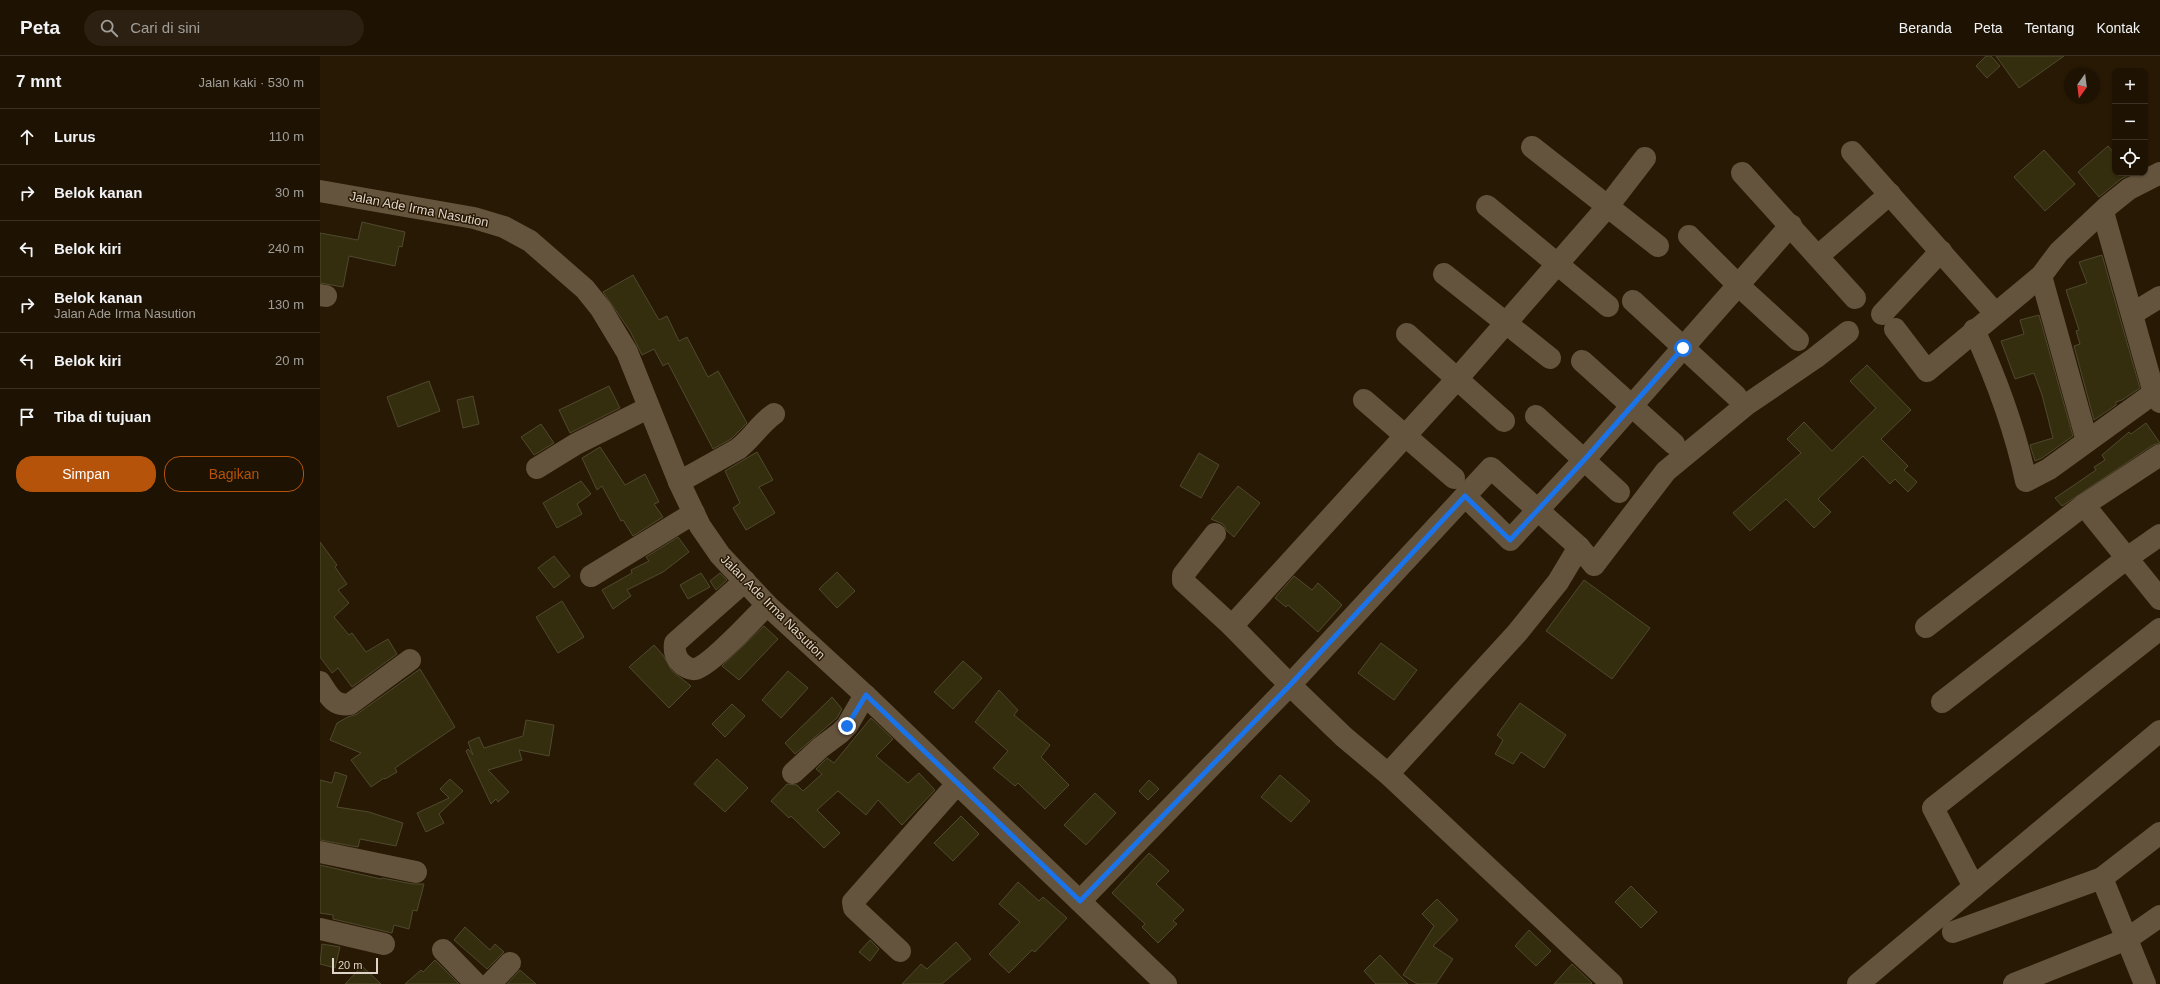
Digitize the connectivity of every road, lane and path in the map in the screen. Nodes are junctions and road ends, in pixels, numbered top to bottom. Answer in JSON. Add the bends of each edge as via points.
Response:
{"nodes":[{"id":1,"x":1532,"y":147,"type":"dead end"},
{"id":2,"x":1852,"y":152,"type":"dead end"},
{"id":3,"x":1645,"y":158,"type":"dead end"},
{"id":4,"x":1742,"y":173,"type":"dead end"},
{"id":5,"x":2160,"y":173,"type":"edge"},
{"id":6,"x":320,"y":191,"type":"edge"},
{"id":7,"x":1890,"y":194,"type":"junction"},
{"id":8,"x":1487,"y":206,"type":"dead end"},
{"id":9,"x":1608,"y":206,"type":"junction"},
{"id":10,"x":2103,"y":212,"type":"junction"},
{"id":11,"x":1791,"y":225,"type":"junction"},
{"id":12,"x":1689,"y":236,"type":"dead end"},
{"id":13,"x":1658,"y":246,"type":"dead end"},
{"id":14,"x":1941,"y":251,"type":"junction"},
{"id":15,"x":1818,"y":256,"type":"junction"},
{"id":16,"x":1557,"y":266,"type":"junction"},
{"id":17,"x":1444,"y":274,"type":"dead end"},
{"id":18,"x":2041,"y":276,"type":"junction"},
{"id":19,"x":1738,"y":286,"type":"junction"},
{"id":20,"x":2160,"y":297,"type":"edge"},
{"id":21,"x":1855,"y":298,"type":"dead end"},
{"id":22,"x":1633,"y":301,"type":"dead end"},
{"id":23,"x":1608,"y":306,"type":"dead end"},
{"id":24,"x":1995,"y":313,"type":"junction"},
{"id":25,"x":2132,"y":314,"type":"junction"},
{"id":26,"x":1507,"y":323,"type":"junction"},
{"id":27,"x":1974,"y":330,"type":"junction"},
{"id":28,"x":1848,"y":332,"type":"dead end"},
{"id":29,"x":1407,"y":334,"type":"dead end"},
{"id":30,"x":1798,"y":340,"type":"dead end"},
{"id":31,"x":1683,"y":348,"type":"junction"},
{"id":32,"x":1550,"y":358,"type":"dead end"},
{"id":33,"x":1582,"y":361,"type":"dead end"},
{"id":34,"x":1457,"y":379,"type":"junction"},
{"id":35,"x":1736,"y":396,"type":"dead end"},
{"id":36,"x":2157,"y":397,"type":"edge"},
{"id":37,"x":1364,"y":400,"type":"dead end"},
{"id":38,"x":1632,"y":406,"type":"junction"},
{"id":39,"x":648,"y":408,"type":"junction"},
{"id":40,"x":774,"y":414,"type":"dead end"},
{"id":41,"x":1536,"y":416,"type":"dead end"},
{"id":42,"x":1504,"y":421,"type":"dead end"},
{"id":43,"x":1404,"y":436,"type":"junction"},
{"id":44,"x":2087,"y":441,"type":"junction"},
{"id":45,"x":1674,"y":444,"type":"dead end"},
{"id":46,"x":2160,"y":455,"type":"edge"},
{"id":47,"x":1585,"y":459,"type":"junction"},
{"id":48,"x":536,"y":468,"type":"dead end"},
{"id":49,"x":1454,"y":478,"type":"dead end"},
{"id":50,"x":678,"y":482,"type":"junction"},
{"id":51,"x":1619,"y":492,"type":"dead end"},
{"id":52,"x":1465,"y":496,"type":"junction"},
{"id":53,"x":2084,"y":504,"type":"junction"},
{"id":54,"x":1538,"y":511,"type":"junction"},
{"id":55,"x":694,"y":513,"type":"junction"},
{"id":56,"x":1215,"y":534,"type":"dead end"},
{"id":57,"x":2160,"y":535,"type":"edge"},
{"id":58,"x":1579,"y":547,"type":"junction"},
{"id":59,"x":2127,"y":558,"type":"junction"},
{"id":60,"x":591,"y":576,"type":"dead end"},
{"id":61,"x":745,"y":582,"type":"junction"},
{"id":62,"x":2160,"y":599,"type":"edge"},
{"id":63,"x":767,"y":605,"type":"junction"},
{"id":64,"x":1232,"y":626,"type":"junction"},
{"id":65,"x":1926,"y":627,"type":"dead end"},
{"id":66,"x":2160,"y":629,"type":"edge"},
{"id":67,"x":410,"y":660,"type":"dead end"},
{"id":68,"x":320,"y":682,"type":"edge"},
{"id":69,"x":1290,"y":685,"type":"junction"},
{"id":70,"x":866,"y":695,"type":"junction"},
{"id":71,"x":1942,"y":702,"type":"dead end"},
{"id":72,"x":2157,"y":740,"type":"edge"},
{"id":73,"x":793,"y":773,"type":"dead end"},
{"id":74,"x":1388,"y":774,"type":"junction"},
{"id":75,"x":957,"y":784,"type":"junction"},
{"id":76,"x":2160,"y":833,"type":"edge"},
{"id":77,"x":320,"y":852,"type":"edge"},
{"id":78,"x":416,"y":872,"type":"dead end"},
{"id":79,"x":2102,"y":878,"type":"junction"},
{"id":80,"x":1974,"y":886,"type":"junction"},
{"id":81,"x":1080,"y":901,"type":"junction"},
{"id":82,"x":2160,"y":916,"type":"edge"},
{"id":83,"x":320,"y":929,"type":"edge"},
{"id":84,"x":1953,"y":932,"type":"dead end"},
{"id":85,"x":2127,"y":939,"type":"junction"},
{"id":86,"x":384,"y":944,"type":"dead end"},
{"id":87,"x":443,"y":950,"type":"dead end"},
{"id":88,"x":900,"y":951,"type":"dead end"},
{"id":89,"x":510,"y":963,"type":"dead end"},
{"id":90,"x":476,"y":984,"type":"edge"},
{"id":91,"x":490,"y":984,"type":"edge"},
{"id":92,"x":1166,"y":984,"type":"edge"},
{"id":93,"x":1612,"y":984,"type":"edge"},
{"id":94,"x":1858,"y":984,"type":"edge"},
{"id":95,"x":2014,"y":984,"type":"edge"},
{"id":96,"x":2145,"y":984,"type":"edge"}],
"edges":[{"from":1,"to":9,"type":"street"},
{"from":2,"to":7,"type":"street"},
{"from":3,"to":9,"type":"street"},
{"from":4,"to":11,"type":"street"},
{"from":5,"to":10,"type":"street","via":[[2128,189]]},
{"from":6,"to":39,"type":"street","name":"Jalan Ade Irma Nasution","via":[[490,222],[530,242],[585,289],[601,309],[627,352]]},
{"from":7,"to":14,"type":"street"},
{"from":7,"to":15,"type":"street"},
{"from":8,"to":16,"type":"street"},
{"from":9,"to":13,"type":"street"},
{"from":9,"to":16,"type":"street"},
{"from":10,"to":18,"type":"street","via":[[2059,252]]},
{"from":10,"to":25,"type":"street"},
{"from":11,"to":15,"type":"street"},
{"from":11,"to":19,"type":"street"},
{"from":12,"to":19,"type":"street"},
{"from":14,"to":24,"type":"street"},
{"from":14,"to":27,"type":"street","via":[[1888,321],[1927,371]]},
{"from":15,"to":21,"type":"street"},
{"from":16,"to":23,"type":"street"},
{"from":16,"to":26,"type":"street"},
{"from":17,"to":26,"type":"street"},
{"from":18,"to":24,"type":"street"},
{"from":18,"to":44,"type":"street"},
{"from":19,"to":30,"type":"street"},
{"from":19,"to":31,"type":"street"},
{"from":20,"to":25,"type":"street"},
{"from":22,"to":31,"type":"street"},
{"from":24,"to":27,"type":"street"},
{"from":25,"to":36,"type":"street"},
{"from":26,"to":32,"type":"street"},
{"from":26,"to":34,"type":"street"},
{"from":27,"to":44,"type":"street","via":[[1995,377],[2026,481],[2042,473]]},
{"from":28,"to":58,"type":"street","via":[[1746,405],[1666,471],[1594,565]]},
{"from":29,"to":34,"type":"street"},
{"from":31,"to":35,"type":"street"},
{"from":31,"to":38,"type":"street"},
{"from":33,"to":38,"type":"street"},
{"from":34,"to":42,"type":"street"},
{"from":34,"to":43,"type":"street"},
{"from":36,"to":44,"type":"street"},
{"from":37,"to":43,"type":"street"},
{"from":38,"to":45,"type":"street"},
{"from":38,"to":47,"type":"street"},
{"from":39,"to":48,"type":"street","via":[[576,444]]},
{"from":39,"to":50,"type":"street","name":"Jalan Ade Irma Nasution"},
{"from":40,"to":50,"type":"street","via":[[757,427],[746,443],[738,449]]},
{"from":41,"to":47,"type":"street"},
{"from":43,"to":49,"type":"street"},
{"from":43,"to":64,"type":"street"},
{"from":46,"to":53,"type":"street"},
{"from":47,"to":51,"type":"street"},
{"from":47,"to":54,"type":"street"},
{"from":50,"to":55,"type":"street","name":"Jalan Ade Irma Nasution"},
{"from":52,"to":54,"type":"street","via":[[1491,468]]},
{"from":52,"to":54,"type":"street","via":[[1510,540]]},
{"from":52,"to":69,"type":"street"},
{"from":53,"to":59,"type":"street"},
{"from":53,"to":65,"type":"street"},
{"from":54,"to":58,"type":"street"},
{"from":55,"to":60,"type":"street"},
{"from":55,"to":61,"type":"street","name":"Jalan Ade Irma Nasution","via":[[720,555]]},
{"from":56,"to":64,"type":"street","via":[[1183,575],[1182,581]]},
{"from":57,"to":59,"type":"street"},
{"from":58,"to":74,"type":"street","via":[[1558,582],[1517,633]]},
{"from":59,"to":62,"type":"street"},
{"from":59,"to":71,"type":"street"},
{"from":61,"to":63,"type":"street","name":"Jalan Ade Irma Nasution"},
{"from":61,"to":63,"type":"street","via":[[675,643],[676,656],[680,662],[688,668],[695,669],[702,665]]},
{"from":63,"to":70,"type":"street","name":"Jalan Ade Irma Nasution"},
{"from":64,"to":69,"type":"street"},
{"from":66,"to":80,"type":"street","via":[[1933,808]]},
{"from":67,"to":68,"type":"street","via":[[350,704],[342,705],[331,700]]},
{"from":69,"to":74,"type":"street","via":[[1344,737]]},
{"from":69,"to":81,"type":"street"},
{"from":70,"to":73,"type":"street","via":[[840,733]]},
{"from":70,"to":75,"type":"street","name":"Jalan Ade Irma Nasution"},
{"from":72,"to":80,"type":"street"},
{"from":74,"to":93,"type":"street"},
{"from":75,"to":81,"type":"street","name":"Jalan Ade Irma Nasution"},
{"from":75,"to":88,"type":"street","via":[[853,902],[854,908]]},
{"from":76,"to":79,"type":"street"},
{"from":77,"to":78,"type":"street"},
{"from":79,"to":84,"type":"street"},
{"from":79,"to":85,"type":"street"},
{"from":80,"to":94,"type":"street"},
{"from":81,"to":92,"type":"street","name":"Jalan Ade Irma Nasution"},
{"from":82,"to":85,"type":"street"},
{"from":83,"to":86,"type":"street"},
{"from":85,"to":95,"type":"street"},
{"from":85,"to":96,"type":"street"},
{"from":87,"to":90,"type":"street"},
{"from":89,"to":91,"type":"street"}]}
